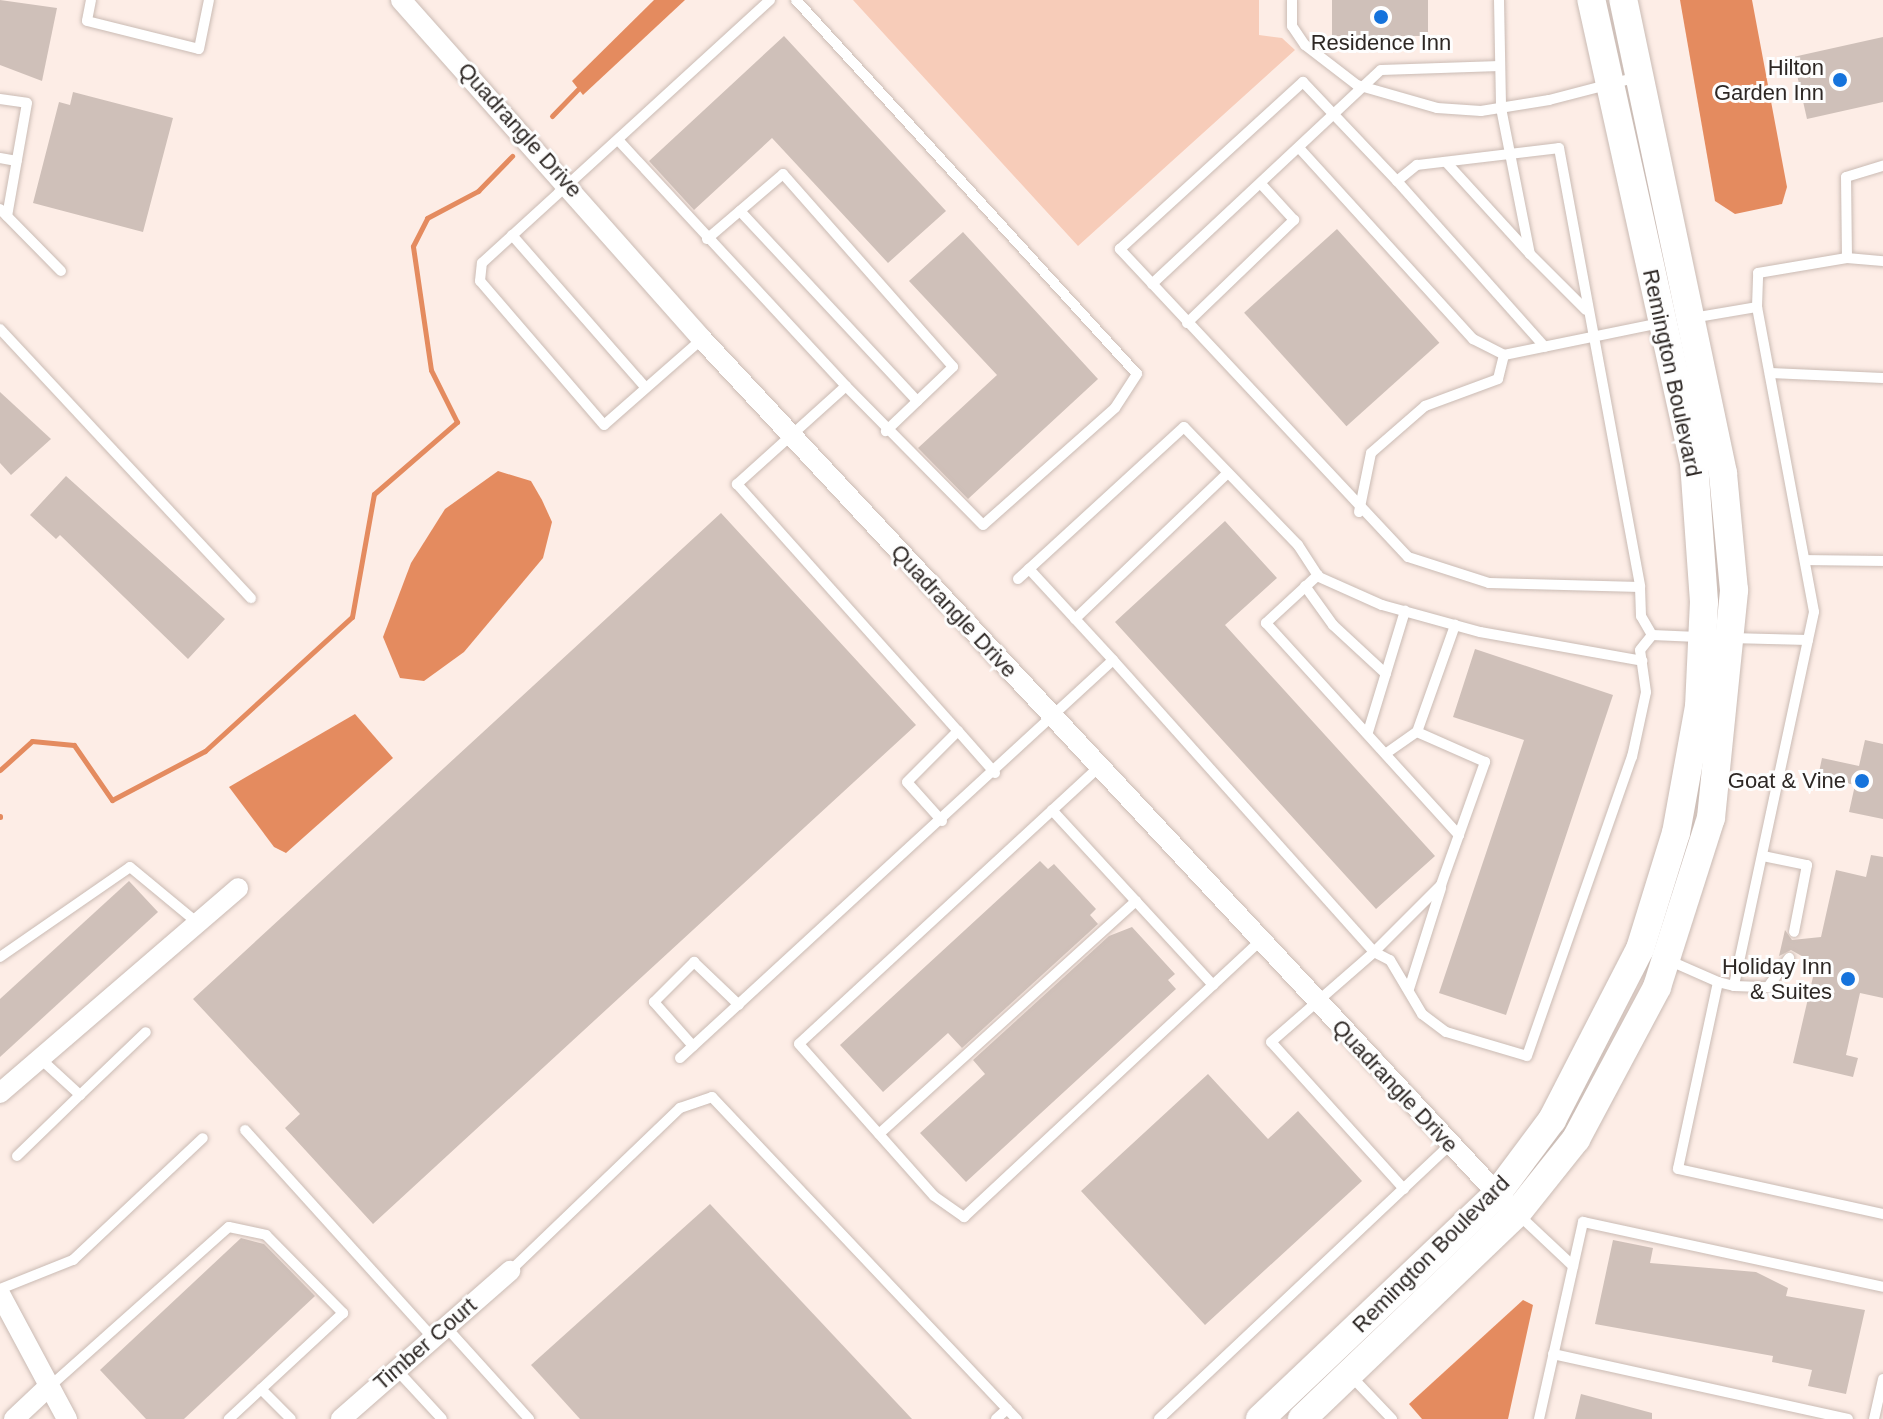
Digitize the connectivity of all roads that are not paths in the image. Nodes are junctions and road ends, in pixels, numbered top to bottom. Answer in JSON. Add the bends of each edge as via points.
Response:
{"nodes":[{"id":1,"x":91,"y":0,"type":"edge"},
{"id":2,"x":209,"y":0,"type":"edge"},
{"id":3,"x":401,"y":0,"type":"edge"},
{"id":4,"x":770,"y":0,"type":"edge"},
{"id":5,"x":796,"y":0,"type":"edge"},
{"id":6,"x":1292,"y":0,"type":"edge"},
{"id":7,"x":1499,"y":0,"type":"edge"},
{"id":8,"x":1591,"y":0,"type":"edge"},
{"id":9,"x":1623,"y":0,"type":"edge"},
{"id":10,"x":1500,"y":66,"type":"junction"},
{"id":11,"x":1639,"y":77,"type":"junction"},
{"id":12,"x":1610,"y":84,"type":"junction"},
{"id":13,"x":1357,"y":85,"type":"junction"},
{"id":14,"x":0,"y":99,"type":"edge"},
{"id":15,"x":1501,"y":108,"type":"junction"},
{"id":16,"x":1335,"y":118,"type":"junction"},
{"id":17,"x":620,"y":142,"type":"junction"},
{"id":18,"x":1301,"y":150,"type":"junction"},
{"id":19,"x":1509,"y":155,"type":"junction"},
{"id":20,"x":0,"y":158,"type":"edge"},
{"id":21,"x":17,"y":161,"type":"junction"},
{"id":22,"x":1446,"y":162,"type":"junction"},
{"id":23,"x":1883,"y":166,"type":"edge"},
{"id":24,"x":1397,"y":181,"type":"junction"},
{"id":25,"x":1262,"y":185,"type":"junction"},
{"id":26,"x":572,"y":186,"type":"junction"},
{"id":27,"x":740,"y":211,"type":"junction"},
{"id":28,"x":4,"y":212,"type":"edge"},
{"id":29,"x":512,"y":235,"type":"junction"},
{"id":30,"x":707,"y":239,"type":"junction"},
{"id":31,"x":1530,"y":254,"type":"junction"},
{"id":32,"x":1847,"y":258,"type":"junction"},
{"id":33,"x":1883,"y":261,"type":"edge"},
{"id":34,"x":61,"y":271,"type":"dead end"},
{"id":35,"x":1152,"y":284,"type":"junction"},
{"id":36,"x":1757,"y":307,"type":"junction"},
{"id":37,"x":1586,"y":310,"type":"junction"},
{"id":38,"x":1677,"y":321,"type":"junction"},
{"id":39,"x":1187,"y":323,"type":"junction"},
{"id":40,"x":0,"y":329,"type":"edge"},
{"id":41,"x":1591,"y":337,"type":"junction"},
{"id":42,"x":702,"y":339,"type":"junction"},
{"id":43,"x":1545,"y":347,"type":"junction"},
{"id":44,"x":1504,"y":355,"type":"junction"},
{"id":45,"x":1770,"y":373,"type":"junction"},
{"id":46,"x":1883,"y":378,"type":"edge"},
{"id":47,"x":846,"y":386,"type":"junction"},
{"id":48,"x":646,"y":388,"type":"junction"},
{"id":49,"x":917,"y":401,"type":"junction"},
{"id":50,"x":886,"y":431,"type":"junction"},
{"id":51,"x":791,"y":436,"type":"junction"},
{"id":52,"x":1228,"y":473,"type":"junction"},
{"id":53,"x":1359,"y":512,"type":"junction"},
{"id":54,"x":1805,"y":560,"type":"junction"},
{"id":55,"x":1883,"y":561,"type":"edge"},
{"id":56,"x":1029,"y":569,"type":"junction"},
{"id":57,"x":1318,"y":575,"type":"junction"},
{"id":58,"x":1018,"y":579,"type":"dead end"},
{"id":59,"x":1305,"y":586,"type":"junction"},
{"id":60,"x":1640,"y":587,"type":"junction"},
{"id":61,"x":251,"y":598,"type":"dead end"},
{"id":62,"x":1405,"y":611,"type":"junction"},
{"id":63,"x":1075,"y":619,"type":"junction"},
{"id":64,"x":1455,"y":625,"type":"junction"},
{"id":65,"x":1652,"y":635,"type":"junction"},
{"id":66,"x":1702,"y":637,"type":"junction"},
{"id":67,"x":1732,"y":638,"type":"junction"},
{"id":68,"x":1808,"y":640,"type":"junction"},
{"id":69,"x":1113,"y":660,"type":"junction"},
{"id":70,"x":1642,"y":661,"type":"junction"},
{"id":71,"x":1386,"y":674,"type":"junction"},
{"id":72,"x":1054,"y":718,"type":"junction"},
{"id":73,"x":958,"y":731,"type":"junction"},
{"id":74,"x":1368,"y":732,"type":"junction"},
{"id":75,"x":1417,"y":732,"type":"junction"},
{"id":76,"x":1388,"y":752,"type":"junction"},
{"id":77,"x":1099,"y":767,"type":"junction"},
{"id":78,"x":995,"y":773,"type":"junction"},
{"id":79,"x":1052,"y":810,"type":"junction"},
{"id":80,"x":942,"y":821,"type":"junction"},
{"id":81,"x":1459,"y":835,"type":"junction"},
{"id":82,"x":1763,"y":856,"type":"junction"},
{"id":83,"x":1441,"y":885,"type":"junction"},
{"id":84,"x":238,"y":888,"type":"dead end"},
{"id":85,"x":1136,"y":901,"type":"junction"},
{"id":86,"x":199,"y":924,"type":"junction"},
{"id":87,"x":1794,"y":932,"type":"dead end"},
{"id":88,"x":1260,"y":941,"type":"junction"},
{"id":89,"x":1640,"y":949,"type":"junction"},
{"id":90,"x":1374,"y":952,"type":"junction"},
{"id":91,"x":0,"y":957,"type":"edge"},
{"id":92,"x":1789,"y":958,"type":"dead end"},
{"id":93,"x":1667,"y":960,"type":"junction"},
{"id":94,"x":1718,"y":982,"type":"junction"},
{"id":95,"x":1213,"y":985,"type":"junction"},
{"id":96,"x":1734,"y":986,"type":"junction"},
{"id":97,"x":1409,"y":989,"type":"junction"},
{"id":98,"x":1317,"y":1001,"type":"junction"},
{"id":99,"x":739,"y":1005,"type":"junction"},
{"id":100,"x":146,"y":1032,"type":"dead end"},
{"id":101,"x":693,"y":1046,"type":"junction"},
{"id":102,"x":680,"y":1058,"type":"dead end"},
{"id":103,"x":44,"y":1062,"type":"junction"},
{"id":104,"x":0,"y":1093,"type":"edge"},
{"id":105,"x":80,"y":1095,"type":"junction"},
{"id":106,"x":245,"y":1130,"type":"dead end"},
{"id":107,"x":879,"y":1134,"type":"junction"},
{"id":108,"x":203,"y":1138,"type":"dead end"},
{"id":109,"x":1450,"y":1145,"type":"junction"},
{"id":110,"x":17,"y":1156,"type":"dead end"},
{"id":111,"x":1404,"y":1189,"type":"junction"},
{"id":112,"x":1507,"y":1204,"type":"junction"},
{"id":113,"x":1883,"y":1214,"type":"edge"},
{"id":114,"x":1573,"y":1266,"type":"junction"},
{"id":115,"x":510,"y":1271,"type":"joint"},
{"id":116,"x":1883,"y":1287,"type":"edge"},
{"id":117,"x":0,"y":1292,"type":"edge"},
{"id":118,"x":438,"y":1331,"type":"junction"},
{"id":119,"x":1553,"y":1354,"type":"junction"},
{"id":120,"x":395,"y":1368,"type":"junction"},
{"id":121,"x":1349,"y":1374,"type":"junction"},
{"id":122,"x":1883,"y":1379,"type":"edge"},
{"id":123,"x":46,"y":1389,"type":"junction"},
{"id":124,"x":261,"y":1389,"type":"junction"},
{"id":125,"x":1007,"y":1409,"type":"junction"},
{"id":126,"x":14,"y":1419,"type":"edge"},
{"id":127,"x":67,"y":1419,"type":"edge"},
{"id":128,"x":229,"y":1419,"type":"edge"},
{"id":129,"x":291,"y":1419,"type":"edge"},
{"id":130,"x":341,"y":1419,"type":"edge"},
{"id":131,"x":442,"y":1419,"type":"edge"},
{"id":132,"x":529,"y":1419,"type":"edge"},
{"id":133,"x":996,"y":1419,"type":"edge"},
{"id":134,"x":1017,"y":1419,"type":"edge"},
{"id":135,"x":1159,"y":1419,"type":"edge"},
{"id":136,"x":1260,"y":1419,"type":"edge"},
{"id":137,"x":1302,"y":1419,"type":"edge"},
{"id":138,"x":1392,"y":1419,"type":"edge"},
{"id":139,"x":1539,"y":1419,"type":"edge"},
{"id":140,"x":1848,"y":1419,"type":"edge"},
{"id":141,"x":1874,"y":1419,"type":"edge"}],
"edges":[{"from":1,"to":2,"type":"lane","via":[[87,21],[199,49]]},
{"from":3,"to":26,"type":"street","name":"Quadrangle Drive"},
{"from":4,"to":17,"type":"lane"},
{"from":5,"to":50,"type":"lane","via":[[1137,374],[1115,408],[983,525]]},
{"from":6,"to":13,"type":"lane","via":[[1292,26],[1305,45]]},
{"from":7,"to":10,"type":"lane"},
{"from":8,"to":12,"type":"street","name":"Remington Boulevard"},
{"from":9,"to":11,"type":"street","name":"Remington Boulevard"},
{"from":10,"to":13,"type":"lane","via":[[1381,70]]},
{"from":10,"to":15,"type":"lane"},
{"from":11,"to":12,"type":"lane"},
{"from":11,"to":38,"type":"street","name":"Remington Boulevard"},
{"from":12,"to":15,"type":"lane"},
{"from":12,"to":38,"type":"street","name":"Remington Boulevard"},
{"from":13,"to":15,"type":"lane","via":[[1437,108]]},
{"from":13,"to":16,"type":"lane"},
{"from":14,"to":21,"type":"lane","via":[[27,103]]},
{"from":15,"to":19,"type":"lane"},
{"from":16,"to":18,"type":"lane"},
{"from":16,"to":24,"type":"lane"},
{"from":16,"to":35,"type":"lane","via":[[1303,82],[1120,249]]},
{"from":17,"to":26,"type":"lane"},
{"from":17,"to":30,"type":"lane"},
{"from":18,"to":25,"type":"lane"},
{"from":18,"to":44,"type":"lane","via":[[1473,339]]},
{"from":19,"to":22,"type":"lane"},
{"from":19,"to":31,"type":"lane"},
{"from":19,"to":37,"type":"lane","via":[[1559,148]]},
{"from":20,"to":21,"type":"lane"},
{"from":21,"to":28,"type":"lane"},
{"from":22,"to":24,"type":"lane","via":[[1417,165]]},
{"from":22,"to":31,"type":"lane"},
{"from":23,"to":32,"type":"lane","via":[[1846,177]]},
{"from":24,"to":43,"type":"lane"},
{"from":25,"to":35,"type":"lane"},
{"from":25,"to":39,"type":"lane","via":[[1294,220]]},
{"from":26,"to":29,"type":"lane"},
{"from":26,"to":42,"type":"street","name":"Quadrangle Drive"},
{"from":27,"to":30,"type":"lane"},
{"from":27,"to":49,"type":"lane"},
{"from":27,"to":49,"type":"lane","via":[[783,174],[953,367]]},
{"from":28,"to":34,"type":"lane"},
{"from":29,"to":48,"type":"lane"},
{"from":29,"to":48,"type":"lane","via":[[482,263],[480,281],[518,330],[604,425]]},
{"from":30,"to":47,"type":"lane"},
{"from":31,"to":37,"type":"lane"},
{"from":32,"to":33,"type":"lane"},
{"from":32,"to":36,"type":"lane","via":[[1758,273]]},
{"from":35,"to":39,"type":"lane"},
{"from":36,"to":38,"type":"lane"},
{"from":36,"to":45,"type":"lane"},
{"from":37,"to":41,"type":"lane"},
{"from":38,"to":41,"type":"lane"},
{"from":38,"to":66,"type":"street","name":"Remington Boulevard","via":[[1694,463]]},
{"from":38,"to":67,"type":"street","name":"Remington Boulevard","via":[[1723,473]]},
{"from":39,"to":53,"type":"lane"},
{"from":40,"to":61,"type":"lane"},
{"from":41,"to":43,"type":"lane"},
{"from":41,"to":60,"type":"lane"},
{"from":42,"to":48,"type":"lane"},
{"from":42,"to":51,"type":"street","name":"Quadrangle Drive"},
{"from":43,"to":44,"type":"lane"},
{"from":44,"to":53,"type":"lane","via":[[1498,379],[1425,406],[1371,453]]},
{"from":45,"to":46,"type":"lane"},
{"from":45,"to":54,"type":"lane"},
{"from":47,"to":50,"type":"lane"},
{"from":47,"to":51,"type":"lane"},
{"from":49,"to":50,"type":"lane"},
{"from":51,"to":72,"type":"street","name":"Quadrangle Drive"},
{"from":51,"to":73,"type":"lane","via":[[737,484]]},
{"from":52,"to":56,"type":"lane","via":[[1184,427]]},
{"from":52,"to":57,"type":"lane"},
{"from":52,"to":63,"type":"lane"},
{"from":53,"to":60,"type":"lane","via":[[1408,557],[1449,575]]},
{"from":54,"to":55,"type":"lane"},
{"from":54,"to":68,"type":"lane","via":[[1814,612]]},
{"from":56,"to":58,"type":"lane"},
{"from":56,"to":63,"type":"lane"},
{"from":57,"to":59,"type":"lane"},
{"from":57,"to":62,"type":"lane"},
{"from":59,"to":71,"type":"lane","via":[[1333,625]]},
{"from":59,"to":74,"type":"lane","via":[[1266,623]]},
{"from":60,"to":65,"type":"lane","via":[[1641,616]]},
{"from":62,"to":64,"type":"lane"},
{"from":62,"to":71,"type":"lane"},
{"from":63,"to":69,"type":"lane"},
{"from":64,"to":70,"type":"lane"},
{"from":64,"to":75,"type":"lane"},
{"from":65,"to":66,"type":"lane"},
{"from":65,"to":70,"type":"lane"},
{"from":66,"to":67,"type":"lane"},
{"from":66,"to":89,"type":"street","name":"Remington Boulevard","via":[[1699,707],[1676,833]]},
{"from":67,"to":68,"type":"lane"},
{"from":67,"to":93,"type":"street","name":"Remington Boulevard","via":[[1711,818]]},
{"from":68,"to":82,"type":"lane"},
{"from":69,"to":72,"type":"lane"},
{"from":69,"to":90,"type":"lane"},
{"from":70,"to":97,"type":"lane","via":[[1646,692],[1632,757],[1527,1056],[1446,1032],[1422,1014]]},
{"from":71,"to":74,"type":"lane"},
{"from":72,"to":77,"type":"street","name":"Quadrangle Drive"},
{"from":72,"to":78,"type":"lane"},
{"from":73,"to":78,"type":"lane"},
{"from":73,"to":80,"type":"lane","via":[[907,782]]},
{"from":74,"to":76,"type":"lane"},
{"from":75,"to":76,"type":"lane"},
{"from":75,"to":81,"type":"lane","via":[[1485,762]]},
{"from":76,"to":81,"type":"lane"},
{"from":77,"to":79,"type":"lane"},
{"from":77,"to":88,"type":"street","name":"Quadrangle Drive"},
{"from":78,"to":80,"type":"lane"},
{"from":79,"to":85,"type":"lane"},
{"from":79,"to":107,"type":"lane","via":[[799,1044]]},
{"from":80,"to":99,"type":"lane"},
{"from":81,"to":83,"type":"lane"},
{"from":82,"to":87,"type":"lane","via":[[1807,865]]},
{"from":82,"to":96,"type":"lane"},
{"from":83,"to":90,"type":"lane"},
{"from":83,"to":97,"type":"lane"},
{"from":84,"to":86,"type":"street"},
{"from":85,"to":95,"type":"lane"},
{"from":85,"to":107,"type":"lane"},
{"from":86,"to":91,"type":"lane","via":[[130,867]]},
{"from":86,"to":103,"type":"street"},
{"from":88,"to":95,"type":"lane"},
{"from":88,"to":98,"type":"street","name":"Quadrangle Drive"},
{"from":89,"to":93,"type":"lane"},
{"from":89,"to":112,"type":"street","name":"Remington Boulevard"},
{"from":90,"to":97,"type":"lane","via":[[1390,960]]},
{"from":90,"to":98,"type":"lane"},
{"from":92,"to":96,"type":"lane","via":[[1768,987]]},
{"from":93,"to":94,"type":"lane"},
{"from":93,"to":112,"type":"street","name":"Remington Boulevard","via":[[1598,1102]]},
{"from":94,"to":96,"type":"lane"},
{"from":94,"to":113,"type":"lane","via":[[1678,1169]]},
{"from":95,"to":107,"type":"lane","via":[[964,1217],[934,1196]]},
{"from":98,"to":109,"type":"street","name":"Quadrangle Drive"},
{"from":98,"to":111,"type":"lane","via":[[1271,1042]]},
{"from":99,"to":101,"type":"lane"},
{"from":99,"to":101,"type":"lane","via":[[694,962],[654,1002]]},
{"from":100,"to":105,"type":"lane"},
{"from":101,"to":102,"type":"lane"},
{"from":103,"to":104,"type":"street"},
{"from":103,"to":105,"type":"lane"},
{"from":105,"to":110,"type":"lane"},
{"from":106,"to":118,"type":"lane"},
{"from":108,"to":117,"type":"lane","via":[[73,1260]]},
{"from":109,"to":111,"type":"lane"},
{"from":109,"to":112,"type":"street","name":"Quadrangle Drive"},
{"from":111,"to":135,"type":"lane"},
{"from":112,"to":114,"type":"lane"},
{"from":112,"to":121,"type":"street","name":"Remington Boulevard"},
{"from":112,"to":136,"type":"street","name":"Remington Boulevard"},
{"from":114,"to":116,"type":"lane","via":[[1583,1222]]},
{"from":114,"to":119,"type":"lane"},
{"from":115,"to":118,"type":"street","name":"Timber Court"},
{"from":115,"to":125,"type":"lane","via":[[680,1108],[712,1097]]},
{"from":117,"to":123,"type":"street"},
{"from":118,"to":120,"type":"street","name":"Timber Court"},
{"from":118,"to":132,"type":"lane"},
{"from":119,"to":139,"type":"lane"},
{"from":119,"to":140,"type":"lane"},
{"from":120,"to":130,"type":"street","name":"Timber Court"},
{"from":120,"to":131,"type":"lane"},
{"from":121,"to":137,"type":"street","name":"Remington Boulevard"},
{"from":121,"to":138,"type":"lane"},
{"from":122,"to":141,"type":"lane"},
{"from":123,"to":124,"type":"lane","via":[[229,1227],[266,1235],[343,1313]]},
{"from":123,"to":126,"type":"street"},
{"from":123,"to":127,"type":"street"},
{"from":124,"to":128,"type":"lane"},
{"from":124,"to":129,"type":"lane"},
{"from":125,"to":133,"type":"lane"},
{"from":125,"to":134,"type":"lane"}]}
